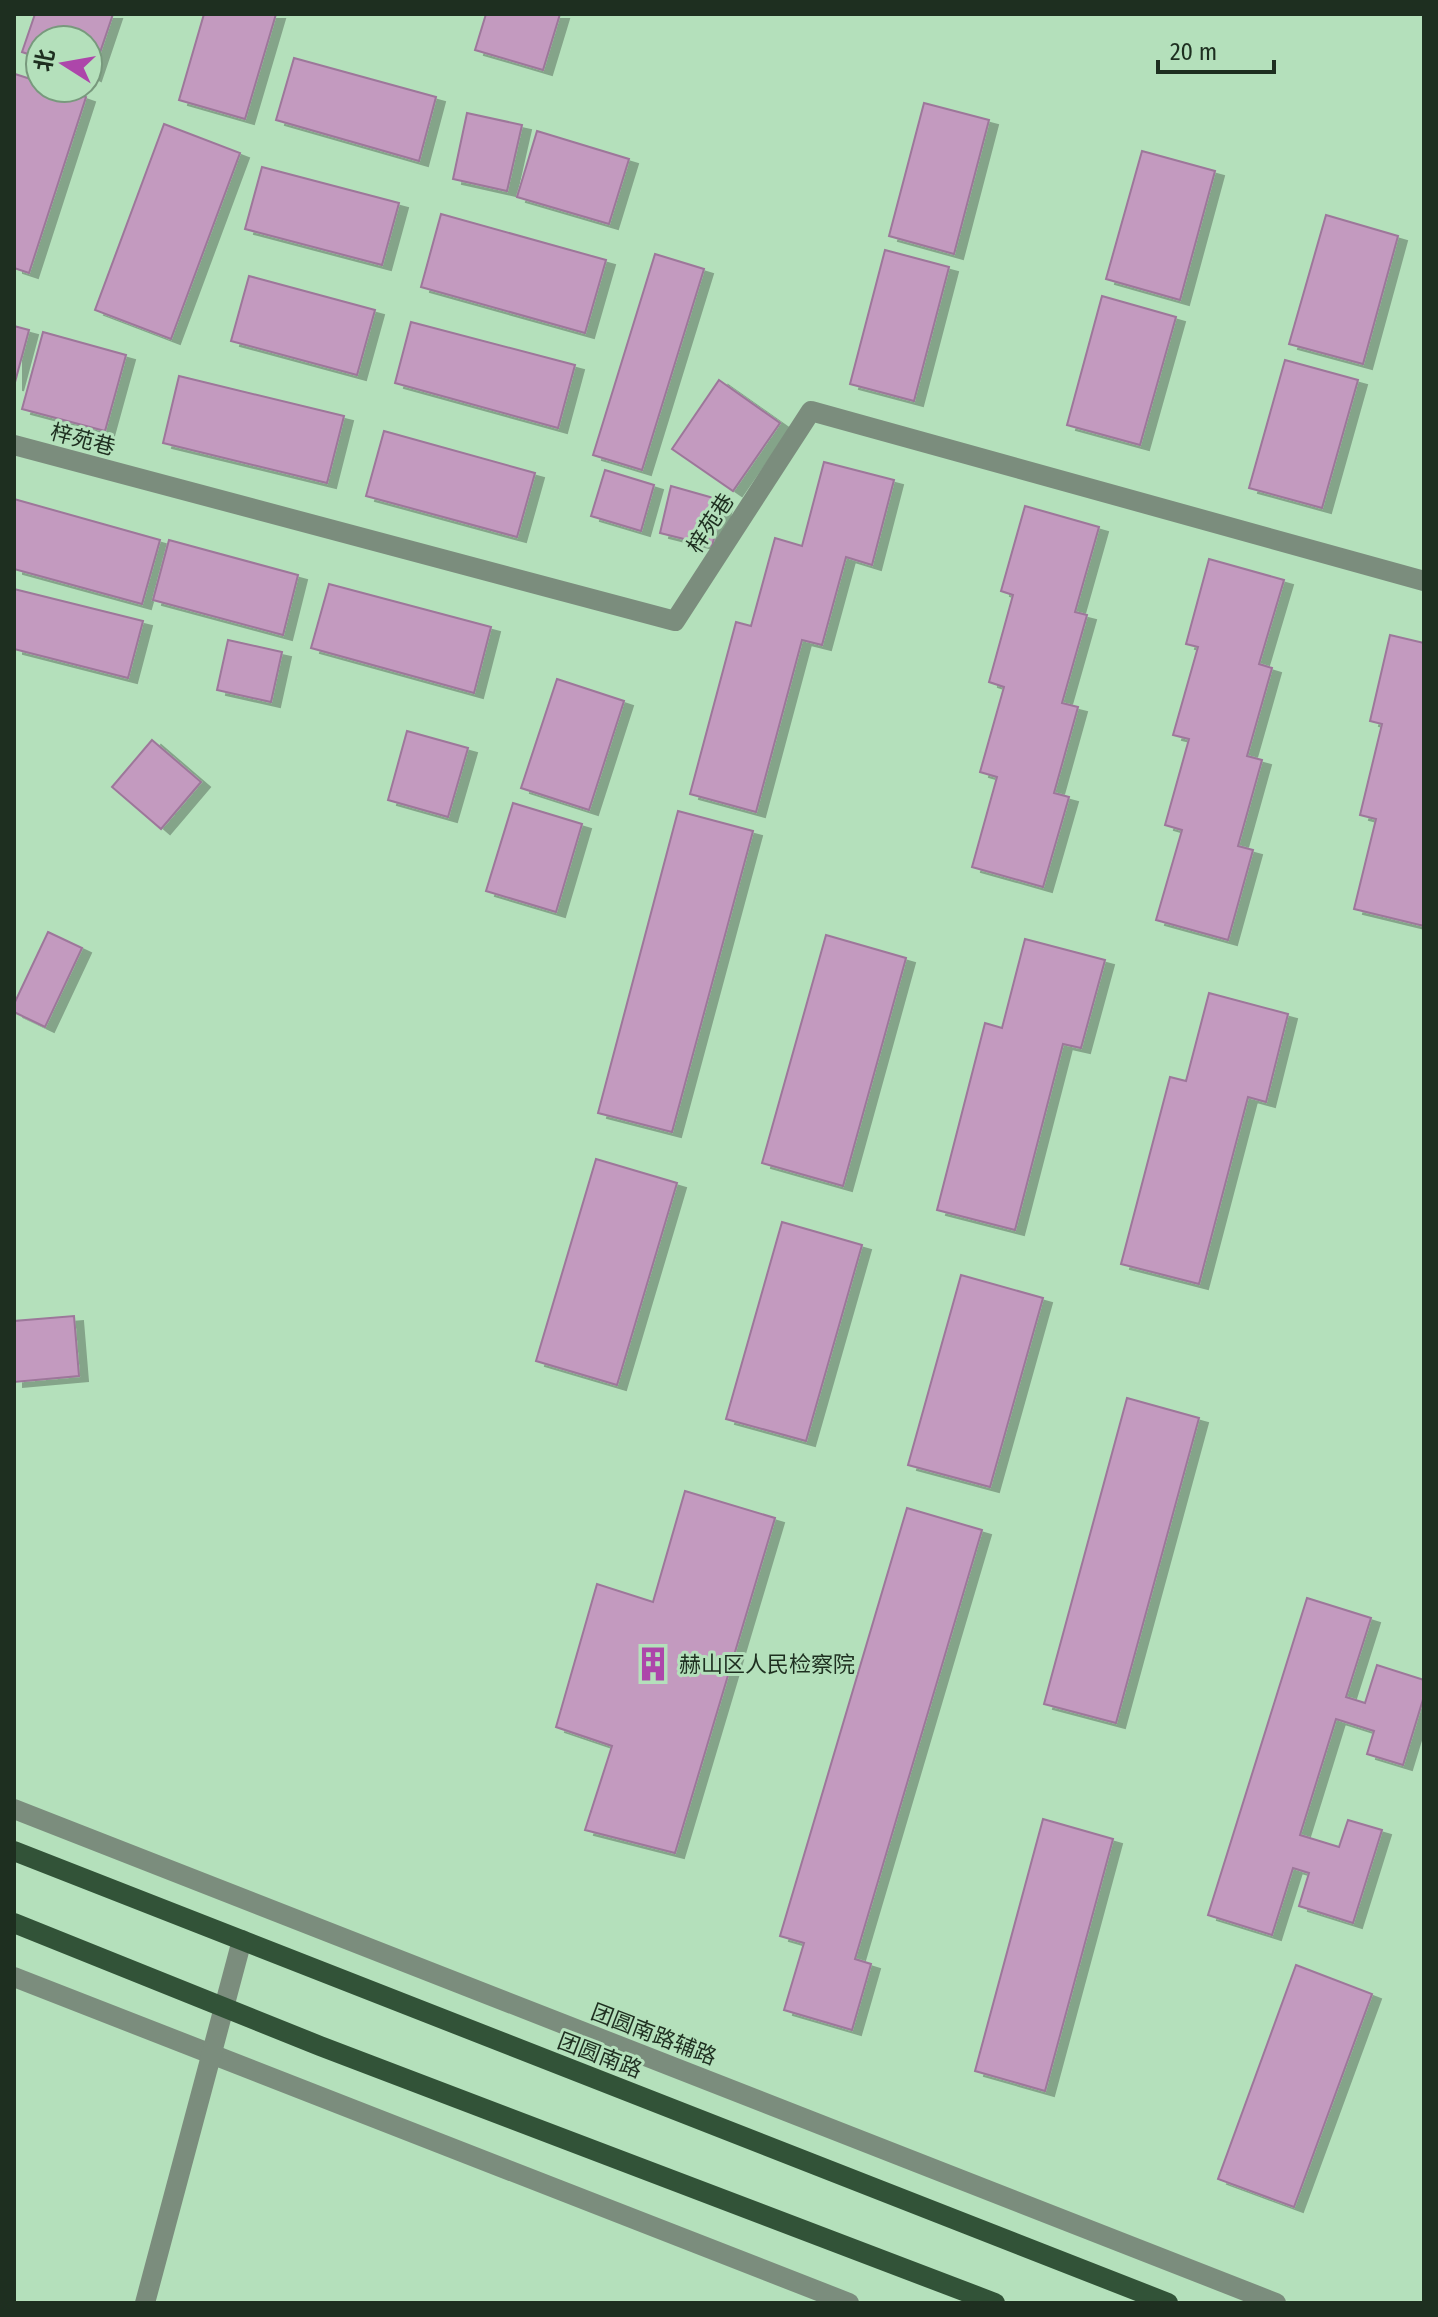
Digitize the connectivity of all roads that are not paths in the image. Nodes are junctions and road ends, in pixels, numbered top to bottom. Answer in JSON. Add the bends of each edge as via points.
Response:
{"nodes":[{"id":1,"x":14,"y":445,"type":"edge"},
{"id":2,"x":1424,"y":581,"type":"edge"},
{"id":3,"x":14,"y":1809,"type":"edge"},
{"id":4,"x":14,"y":1851,"type":"edge"},
{"id":5,"x":14,"y":1923,"type":"edge"},
{"id":6,"x":242,"y":1940,"type":"junction"},
{"id":7,"x":14,"y":1977,"type":"edge"},
{"id":8,"x":224,"y":2006,"type":"junction"},
{"id":9,"x":211,"y":2055,"type":"junction"},
{"id":10,"x":145,"y":2303,"type":"edge"},
{"id":11,"x":849,"y":2303,"type":"edge"},
{"id":12,"x":995,"y":2303,"type":"edge"},
{"id":13,"x":1168,"y":2303,"type":"edge"},
{"id":14,"x":1276,"y":2303,"type":"edge"}],
"edges":[{"from":1,"to":2,"type":"street","name":"梓苑巷","via":[[675,621],[811,411]]},
{"from":3,"to":14,"type":"street","name":"团圆南路辅路"},
{"from":4,"to":6,"type":"main road","name":"团圆南路"},
{"from":5,"to":8,"type":"main road"},
{"from":6,"to":8,"type":"street"},
{"from":6,"to":13,"type":"main road","name":"团圆南路"},
{"from":7,"to":9,"type":"street"},
{"from":8,"to":9,"type":"street"},
{"from":8,"to":12,"type":"main road"},
{"from":9,"to":10,"type":"street"},
{"from":9,"to":11,"type":"street"}]}
